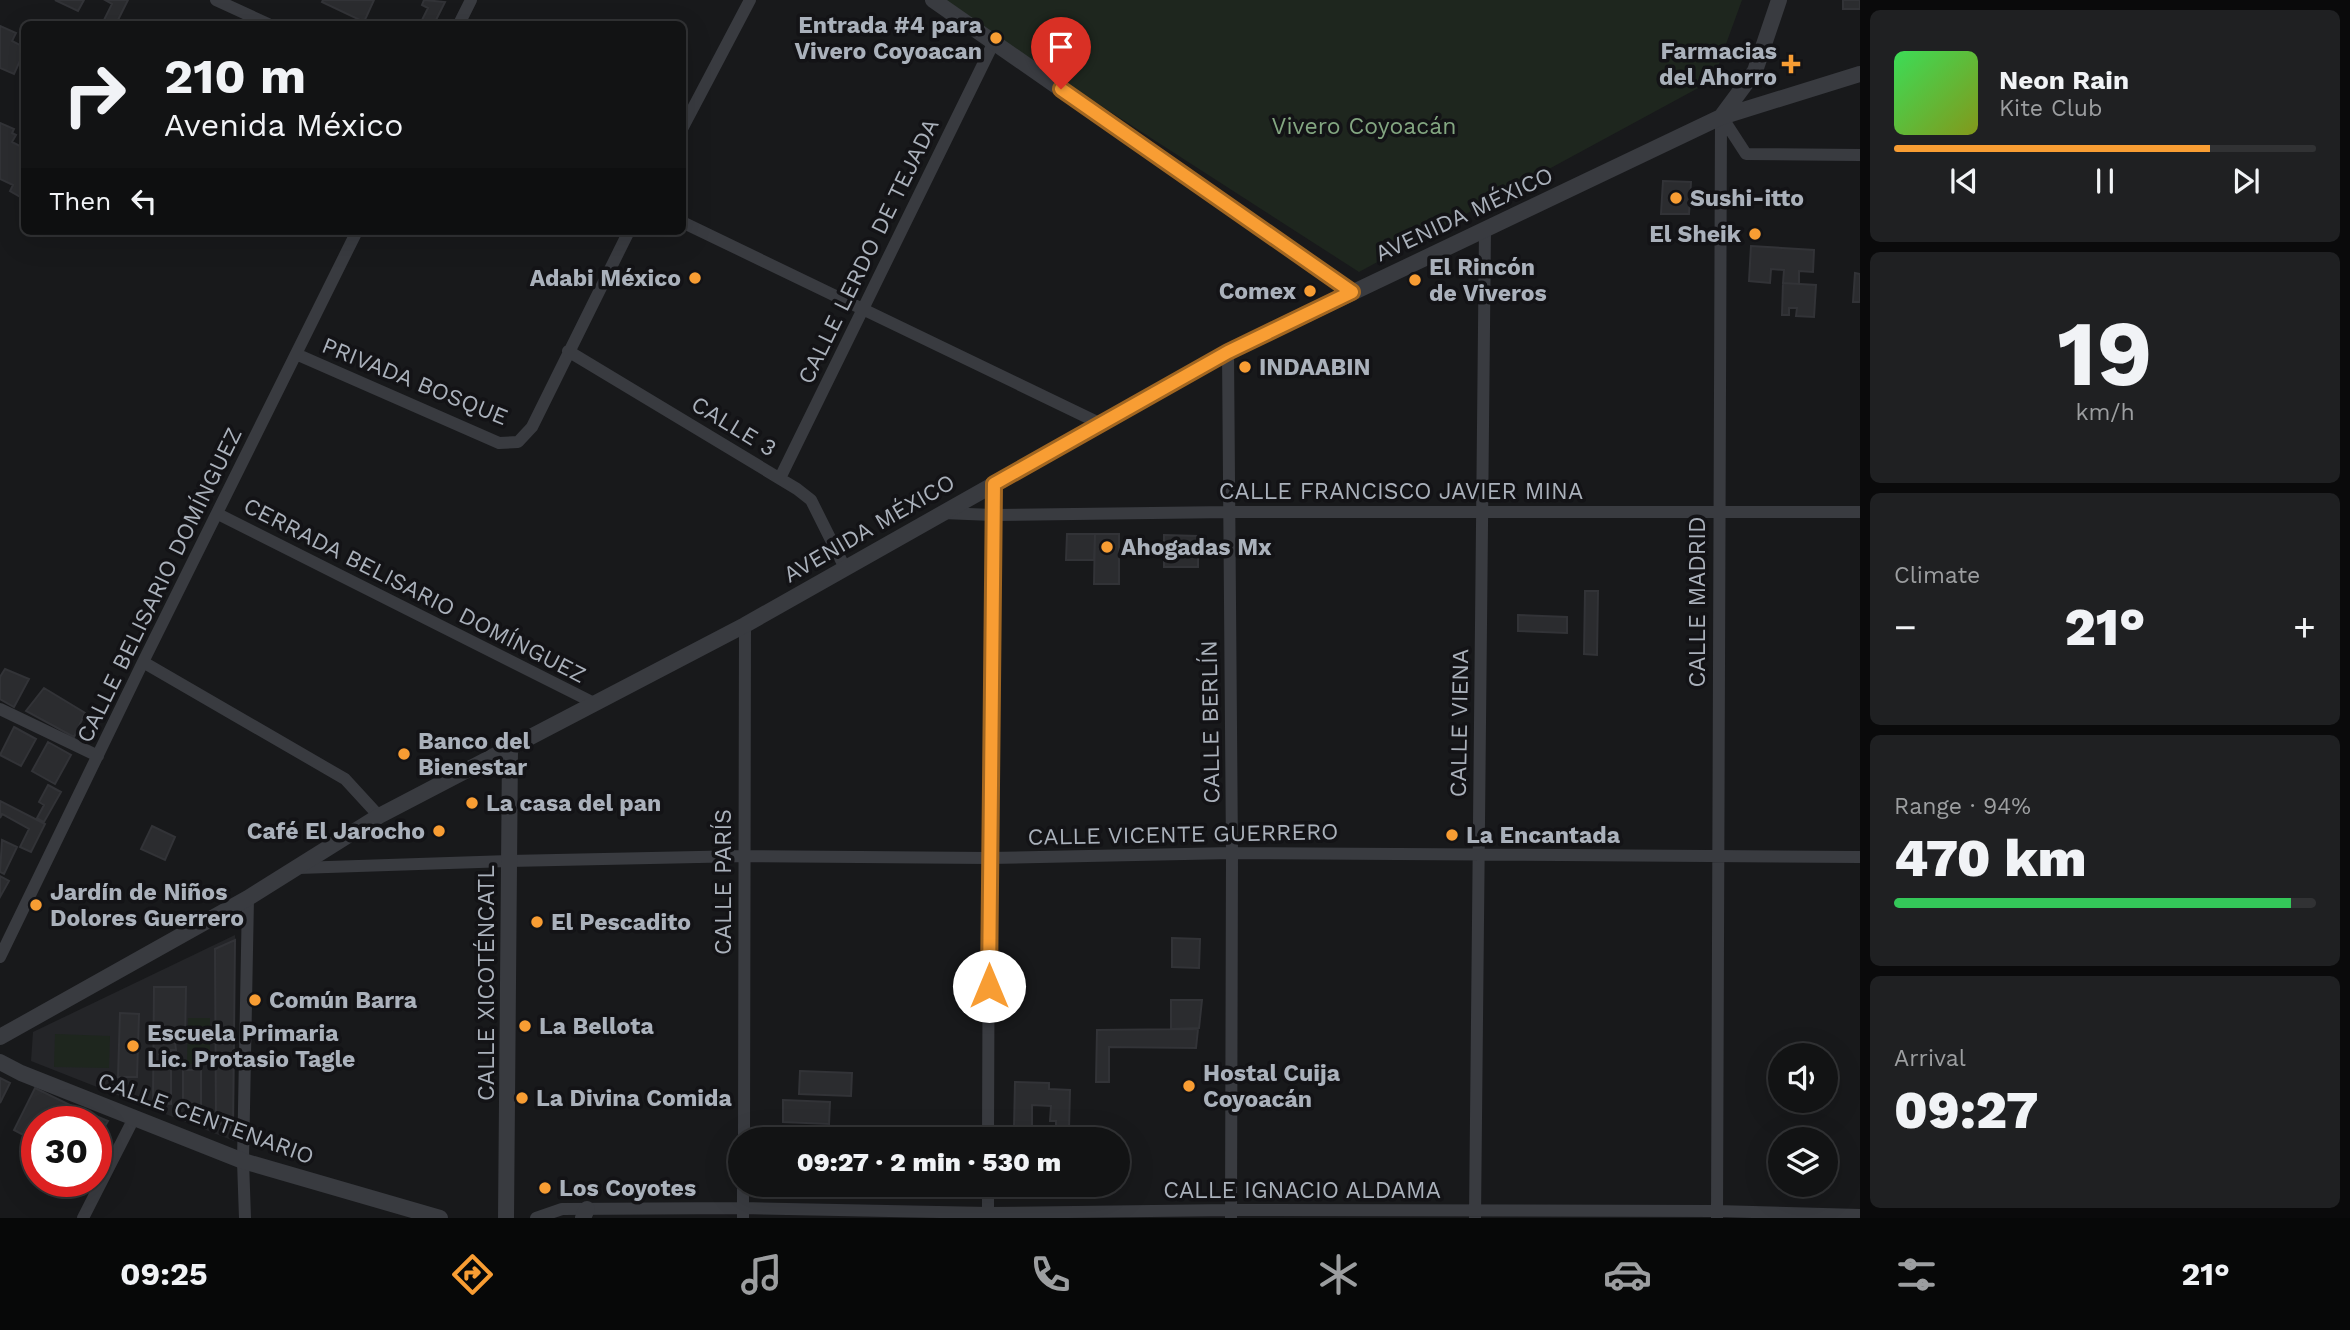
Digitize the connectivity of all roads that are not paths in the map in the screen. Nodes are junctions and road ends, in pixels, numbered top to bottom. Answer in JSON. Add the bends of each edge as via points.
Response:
{"nodes":[{"id":1,"x":217,"y":0,"type":"edge"},
{"id":2,"x":471,"y":0,"type":"edge"},
{"id":3,"x":750,"y":0,"type":"edge"},
{"id":4,"x":933,"y":0,"type":"edge"},
{"id":5,"x":1779,"y":0,"type":"edge"},
{"id":6,"x":262,"y":21,"type":"edge"},
{"id":7,"x":460,"y":21,"type":"edge"},
{"id":8,"x":994,"y":42,"type":"junction"},
{"id":9,"x":1860,"y":74,"type":"edge"},
{"id":10,"x":1721,"y":117,"type":"junction"},
{"id":11,"x":686,"y":121,"type":"edge"},
{"id":12,"x":1860,"y":155,"type":"edge"},
{"id":13,"x":686,"y":224,"type":"edge"},
{"id":14,"x":1485,"y":229,"type":"junction"},
{"id":15,"x":355,"y":235,"type":"edge"},
{"id":16,"x":627,"y":235,"type":"edge"},
{"id":17,"x":1352,"y":292,"type":"junction"},
{"id":18,"x":863,"y":311,"type":"junction"},
{"id":19,"x":568,"y":351,"type":"junction"},
{"id":20,"x":1228,"y":352,"type":"junction"},
{"id":21,"x":296,"y":355,"type":"junction"},
{"id":22,"x":1098,"y":424,"type":"junction"},
{"id":23,"x":780,"y":478,"type":"junction"},
{"id":24,"x":994,"y":484,"type":"junction"},
{"id":25,"x":1229,"y":512,"type":"junction"},
{"id":26,"x":1482,"y":512,"type":"junction"},
{"id":27,"x":1720,"y":512,"type":"junction"},
{"id":28,"x":1860,"y":512,"type":"edge"},
{"id":29,"x":942,"y":513,"type":"junction"},
{"id":30,"x":218,"y":514,"type":"junction"},
{"id":31,"x":993,"y":515,"type":"junction"},
{"id":32,"x":845,"y":568,"type":"junction"},
{"id":33,"x":745,"y":625,"type":"junction"},
{"id":34,"x":143,"y":662,"type":"junction"},
{"id":35,"x":594,"y":703,"type":"junction"},
{"id":36,"x":0,"y":709,"type":"edge"},
{"id":37,"x":510,"y":748,"type":"junction"},
{"id":38,"x":98,"y":756,"type":"junction"},
{"id":39,"x":379,"y":816,"type":"junction"},
{"id":40,"x":1232,"y":853,"type":"junction"},
{"id":41,"x":1479,"y":854,"type":"junction"},
{"id":42,"x":744,"y":856,"type":"junction"},
{"id":43,"x":1719,"y":856,"type":"junction"},
{"id":44,"x":1860,"y":857,"type":"edge"},
{"id":45,"x":989,"y":858,"type":"junction"},
{"id":46,"x":509,"y":861,"type":"junction"},
{"id":47,"x":297,"y":868,"type":"junction"},
{"id":48,"x":248,"y":898,"type":"junction"},
{"id":49,"x":0,"y":957,"type":"edge"},
{"id":50,"x":0,"y":1037,"type":"edge"},
{"id":51,"x":0,"y":1062,"type":"edge"},
{"id":52,"x":134,"y":1118,"type":"junction"},
{"id":53,"x":744,"y":1127,"type":"edge"},
{"id":54,"x":988,"y":1127,"type":"edge"},
{"id":55,"x":243,"y":1161,"type":"junction"},
{"id":56,"x":988,"y":1197,"type":"edge"},
{"id":57,"x":585,"y":1213,"type":"edge"},
{"id":58,"x":743,"y":1213,"type":"edge"},
{"id":59,"x":1231,"y":1214,"type":"edge"},
{"id":60,"x":1475,"y":1214,"type":"edge"},
{"id":61,"x":1860,"y":1214,"type":"edge"},
{"id":62,"x":988,"y":1215,"type":"edge"},
{"id":63,"x":1717,"y":1215,"type":"edge"},
{"id":64,"x":83,"y":1218,"type":"edge"},
{"id":65,"x":245,"y":1218,"type":"edge"},
{"id":66,"x":440,"y":1218,"type":"edge"},
{"id":67,"x":506,"y":1218,"type":"edge"},
{"id":68,"x":536,"y":1218,"type":"edge"}],
"edges":[{"from":1,"to":6,"type":"street"},
{"from":2,"to":7,"type":"street"},
{"from":3,"to":11,"type":"street"},
{"from":4,"to":8,"type":"street"},
{"from":5,"to":10,"type":"street","via":[[1755,71]]},
{"from":8,"to":17,"type":"street"},
{"from":8,"to":18,"type":"street","name":"CALLE LERDO DE TEJADA"},
{"from":9,"to":10,"type":"street","name":"AVENIDA MÉXICO"},
{"from":10,"to":12,"type":"street","via":[[1746,154]]},
{"from":10,"to":14,"type":"street","name":"AVENIDA MÉXICO"},
{"from":10,"to":27,"type":"street","name":"CALLE MADRID"},
{"from":13,"to":18,"type":"street"},
{"from":14,"to":17,"type":"street","name":"AVENIDA MÉXICO"},
{"from":14,"to":26,"type":"street","name":"CALLE VIENA"},
{"from":15,"to":21,"type":"street","name":"CALLE BELISARIO DOMÍNGUEZ"},
{"from":16,"to":19,"type":"street"},
{"from":17,"to":20,"type":"street","name":"AVENIDA MÉXICO"},
{"from":18,"to":22,"type":"street"},
{"from":18,"to":23,"type":"street","name":"CALLE LERDO DE TEJADA"},
{"from":19,"to":21,"type":"street","name":"PRIVADA BOSQUE","via":[[532,427],[518,442],[499,443]]},
{"from":19,"to":23,"type":"street","name":"CALLE 3"},
{"from":20,"to":22,"type":"street","name":"AVENIDA MÉXICO"},
{"from":20,"to":25,"type":"street","name":"CALLE BERLÍN"},
{"from":21,"to":30,"type":"street","name":"CALLE BELISARIO DOMÍNGUEZ"},
{"from":22,"to":24,"type":"street","name":"AVENIDA MÉXICO"},
{"from":23,"to":32,"type":"street","name":"CALLE 3","via":[[811,500]]},
{"from":24,"to":29,"type":"street","name":"AVENIDA MÉXICO"},
{"from":24,"to":31,"type":"street"},
{"from":25,"to":26,"type":"street","name":"CALLE FRANCISCO JAVIER MINA"},
{"from":25,"to":31,"type":"street","name":"CALLE FRANCISCO JAVIER MINA"},
{"from":25,"to":40,"type":"street","name":"CALLE BERLÍN"},
{"from":26,"to":27,"type":"street","name":"CALLE FRANCISCO JAVIER MINA"},
{"from":26,"to":41,"type":"street","name":"CALLE VIENA"},
{"from":27,"to":28,"type":"street","name":"CALLE FRANCISCO JAVIER MINA"},
{"from":27,"to":43,"type":"street","name":"CALLE MADRID"},
{"from":29,"to":31,"type":"street","name":"CALLE FRANCISCO JAVIER MINA"},
{"from":29,"to":32,"type":"street","name":"AVENIDA MÉXICO"},
{"from":30,"to":34,"type":"street","name":"CALLE BELISARIO DOMÍNGUEZ"},
{"from":30,"to":35,"type":"street","name":"CERRADA BELISARIO DOMÍNGUEZ"},
{"from":31,"to":45,"type":"street"},
{"from":32,"to":33,"type":"street","name":"AVENIDA MÉXICO"},
{"from":33,"to":35,"type":"street","name":"AVENIDA MÉXICO"},
{"from":33,"to":42,"type":"street","name":"CALLE PARÍS"},
{"from":34,"to":38,"type":"street","name":"CALLE BELISARIO DOMÍNGUEZ"},
{"from":34,"to":39,"type":"street","via":[[345,779]]},
{"from":35,"to":37,"type":"street","name":"AVENIDA MÉXICO"},
{"from":36,"to":38,"type":"street"},
{"from":37,"to":39,"type":"street","name":"AVENIDA MÉXICO"},
{"from":37,"to":46,"type":"street","name":"CALLE XICOTÉNCATL"},
{"from":38,"to":49,"type":"street","name":"CALLE BELISARIO DOMÍNGUEZ"},
{"from":39,"to":47,"type":"street","name":"AVENIDA MÉXICO"},
{"from":40,"to":41,"type":"street","name":"CALLE VICENTE GUERRERO"},
{"from":40,"to":45,"type":"street","name":"CALLE VICENTE GUERRERO"},
{"from":40,"to":59,"type":"street","name":"CALLE BERLÍN"},
{"from":41,"to":43,"type":"street","name":"CALLE VICENTE GUERRERO"},
{"from":41,"to":60,"type":"street","name":"CALLE VIENA"},
{"from":42,"to":45,"type":"street","name":"CALLE VICENTE GUERRERO"},
{"from":42,"to":46,"type":"street","name":"CALLE VICENTE GUERRERO"},
{"from":42,"to":53,"type":"street","name":"CALLE PARÍS"},
{"from":43,"to":44,"type":"street","name":"CALLE VICENTE GUERRERO"},
{"from":43,"to":63,"type":"street","name":"CALLE MADRID"},
{"from":45,"to":54,"type":"street"},
{"from":46,"to":47,"type":"street","name":"CALLE VICENTE GUERRERO"},
{"from":46,"to":67,"type":"street","name":"CALLE XICOTÉNCATL"},
{"from":47,"to":48,"type":"street","name":"AVENIDA MÉXICO"},
{"from":48,"to":50,"type":"street","name":"AVENIDA MÉXICO"},
{"from":48,"to":55,"type":"street"},
{"from":51,"to":52,"type":"street","name":"CALLE CENTENARIO"},
{"from":52,"to":55,"type":"street","name":"CALLE CENTENARIO"},
{"from":52,"to":64,"type":"street"},
{"from":55,"to":65,"type":"street"},
{"from":55,"to":66,"type":"street","name":"CALLE CENTENARIO"},
{"from":56,"to":62,"type":"street"},
{"from":57,"to":58,"type":"street","name":"CALLE IGNACIO ALDAMA"},
{"from":57,"to":68,"type":"street","name":"CALLE IGNACIO ALDAMA","via":[[562,1209]]},
{"from":58,"to":62,"type":"street","name":"CALLE IGNACIO ALDAMA"},
{"from":59,"to":60,"type":"street","name":"CALLE IGNACIO ALDAMA"},
{"from":59,"to":62,"type":"street","name":"CALLE IGNACIO ALDAMA"},
{"from":60,"to":63,"type":"street","name":"CALLE IGNACIO ALDAMA"},
{"from":61,"to":63,"type":"street","name":"CALLE IGNACIO ALDAMA"}]}
